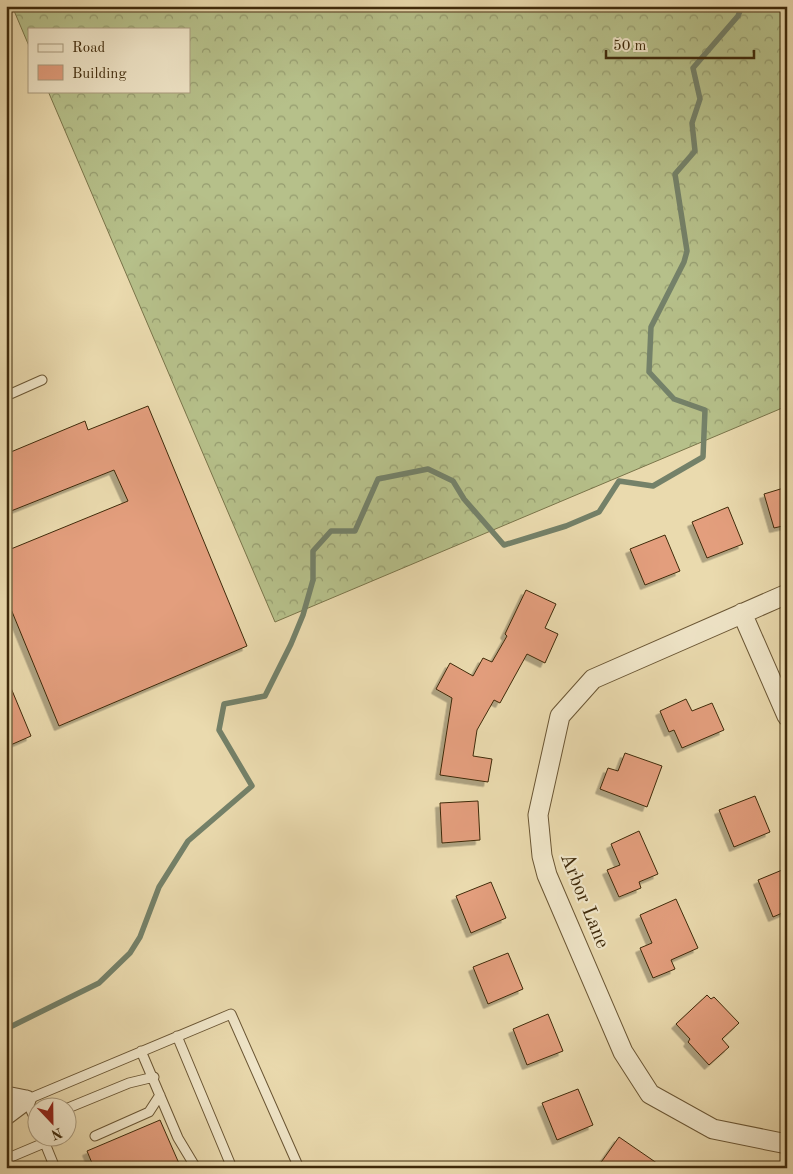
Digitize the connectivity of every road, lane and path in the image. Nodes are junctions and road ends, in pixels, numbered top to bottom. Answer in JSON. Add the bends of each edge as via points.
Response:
{"nodes":[{"id":1,"x":42,"y":380,"type":"dead end"},
{"id":2,"x":6,"y":396,"type":"edge"},
{"id":3,"x":787,"y":594,"type":"edge"},
{"id":4,"x":742,"y":613,"type":"junction"},
{"id":5,"x":787,"y":716,"type":"edge"},
{"id":6,"x":177,"y":1036,"type":"junction"},
{"id":7,"x":141,"y":1051,"type":"junction"},
{"id":8,"x":154,"y":1077,"type":"junction"},
{"id":9,"x":160,"y":1095,"type":"junction"},
{"id":10,"x":6,"y":1096,"type":"edge"},
{"id":11,"x":26,"y":1100,"type":"junction"},
{"id":12,"x":28,"y":1104,"type":"edge"},
{"id":13,"x":78,"y":1104,"type":"edge"},
{"id":14,"x":6,"y":1115,"type":"edge"},
{"id":15,"x":95,"y":1136,"type":"dead end"},
{"id":16,"x":787,"y":1144,"type":"edge"},
{"id":17,"x":31,"y":1146,"type":"edge"},
{"id":18,"x":46,"y":1146,"type":"edge"},
{"id":19,"x":6,"y":1159,"type":"edge"},
{"id":20,"x":55,"y":1168,"type":"edge"},
{"id":21,"x":196,"y":1168,"type":"edge"},
{"id":22,"x":232,"y":1168,"type":"edge"},
{"id":23,"x":299,"y":1168,"type":"edge"}],
"edges":[{"from":1,"to":2,"type":"lane"},
{"from":3,"to":4,"type":"street","name":"Arbor Lane"},
{"from":4,"to":5,"type":"street"},
{"from":4,"to":16,"type":"street","name":"Arbor Lane","via":[[593,679],[560,716],[538,814],[540,838],[554,893],[623,1052],[650,1094],[713,1129]]},
{"from":6,"to":7,"type":"lane"},
{"from":6,"to":22,"type":"lane"},
{"from":6,"to":23,"type":"lane","via":[[231,1014]]},
{"from":7,"to":8,"type":"lane"},
{"from":7,"to":11,"type":"lane"},
{"from":8,"to":9,"type":"lane"},
{"from":8,"to":13,"type":"lane","via":[[129,1083]]},
{"from":9,"to":15,"type":"lane","via":[[149,1112]]},
{"from":9,"to":21,"type":"lane","via":[[178,1138]]},
{"from":10,"to":11,"type":"street"},
{"from":11,"to":12,"type":"lane"},
{"from":11,"to":14,"type":"street"},
{"from":17,"to":19,"type":"lane"},
{"from":18,"to":20,"type":"lane"}]}
